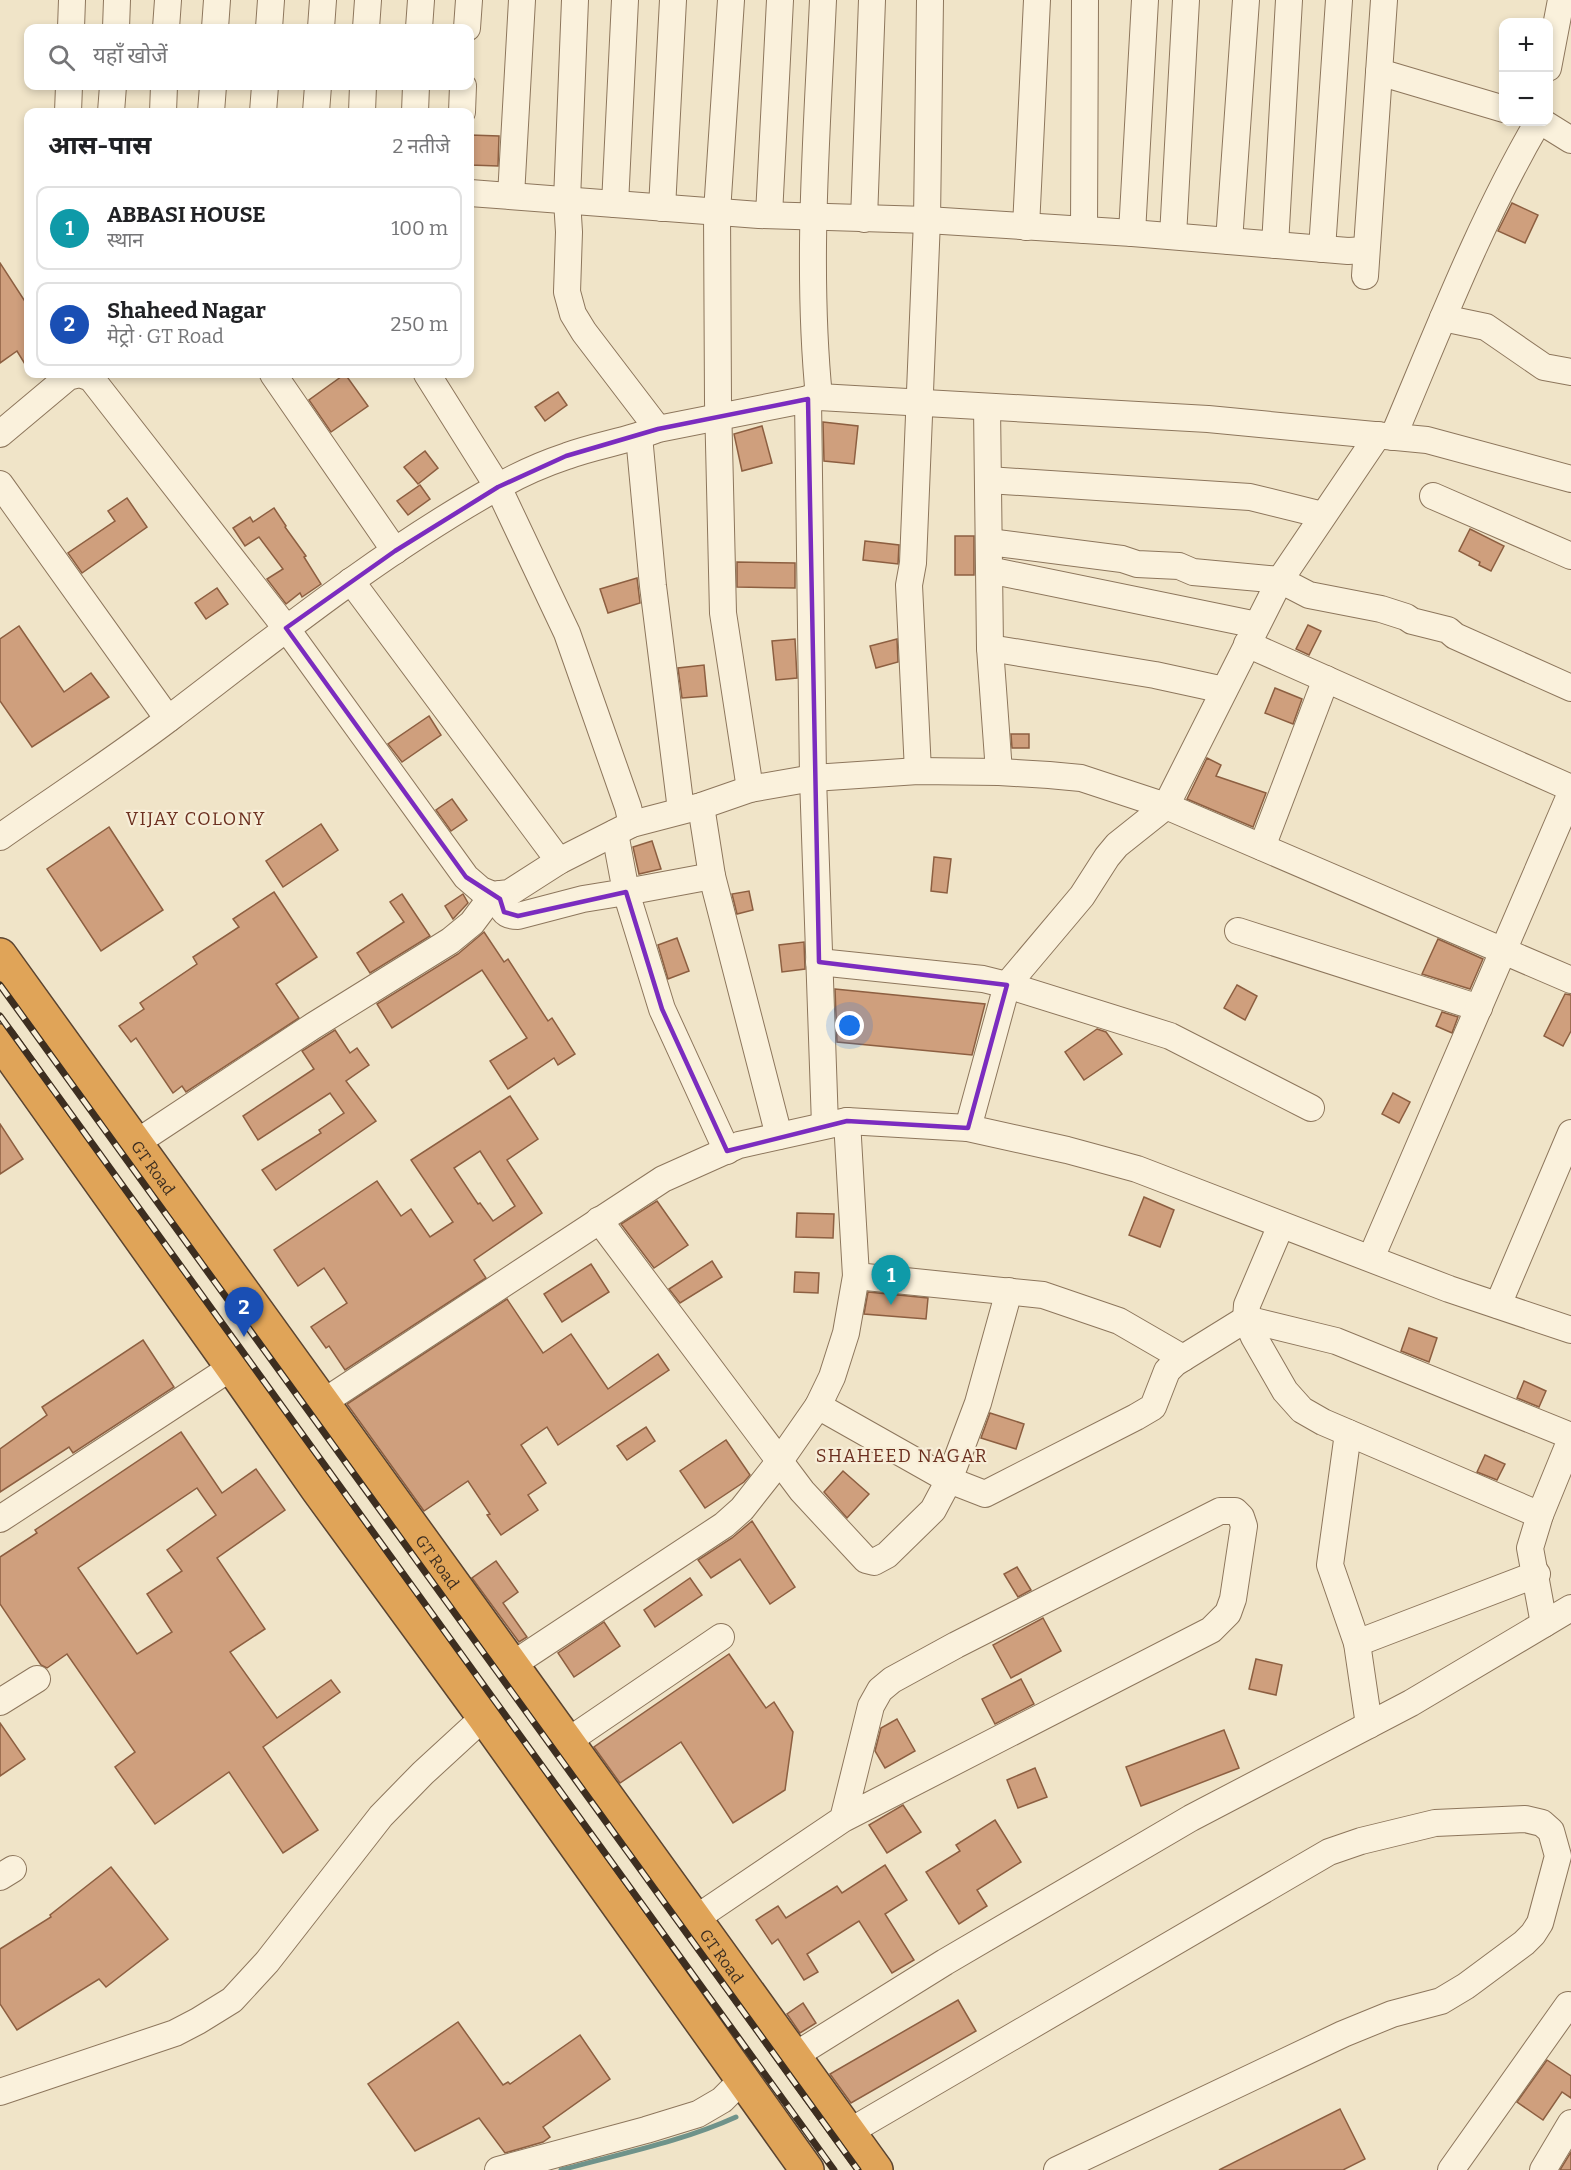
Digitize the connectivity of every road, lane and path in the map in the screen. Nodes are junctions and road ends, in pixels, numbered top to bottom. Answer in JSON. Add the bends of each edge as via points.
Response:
{"nodes":[{"id":1,"x":72,"y":0,"type":"edge"},
{"id":2,"x":117,"y":0,"type":"edge"},
{"id":3,"x":168,"y":0,"type":"edge"},
{"id":4,"x":217,"y":0,"type":"edge"},
{"id":5,"x":271,"y":0,"type":"edge"},
{"id":6,"x":323,"y":0,"type":"edge"},
{"id":7,"x":368,"y":0,"type":"edge"},
{"id":8,"x":421,"y":0,"type":"edge"},
{"id":9,"x":469,"y":0,"type":"edge"},
{"id":10,"x":522,"y":0,"type":"edge"},
{"id":11,"x":575,"y":0,"type":"edge"},
{"id":12,"x":625,"y":0,"type":"edge"},
{"id":13,"x":673,"y":0,"type":"edge"},
{"id":14,"x":730,"y":0,"type":"edge"},
{"id":15,"x":780,"y":0,"type":"edge"},
{"id":16,"x":823,"y":0,"type":"edge"},
{"id":17,"x":872,"y":0,"type":"edge"},
{"id":18,"x":930,"y":0,"type":"edge"},
{"id":19,"x":1037,"y":0,"type":"edge"},
{"id":20,"x":1085,"y":0,"type":"edge"},
{"id":21,"x":1145,"y":0,"type":"edge"},
{"id":22,"x":1186,"y":0,"type":"edge"},
{"id":23,"x":1246,"y":0,"type":"edge"},
{"id":24,"x":1289,"y":0,"type":"edge"},
{"id":25,"x":1340,"y":0,"type":"edge"},
{"id":26,"x":1384,"y":0,"type":"edge"},
{"id":27,"x":1561,"y":0,"type":"edge"},
{"id":28,"x":71,"y":24,"type":"edge"},
{"id":29,"x":116,"y":24,"type":"edge"},
{"id":30,"x":166,"y":24,"type":"edge"},
{"id":31,"x":215,"y":24,"type":"edge"},
{"id":32,"x":269,"y":24,"type":"edge"},
{"id":33,"x":321,"y":24,"type":"edge"},
{"id":34,"x":366,"y":24,"type":"edge"},
{"id":35,"x":419,"y":24,"type":"edge"},
{"id":36,"x":467,"y":24,"type":"edge"},
{"id":37,"x":1553,"y":42,"type":"edge"},
{"id":38,"x":1379,"y":72,"type":"junction"},
{"id":39,"x":69,"y":90,"type":"edge"},
{"id":40,"x":112,"y":90,"type":"edge"},
{"id":41,"x":164,"y":90,"type":"edge"},
{"id":42,"x":213,"y":90,"type":"edge"},
{"id":43,"x":265,"y":90,"type":"edge"},
{"id":44,"x":318,"y":90,"type":"edge"},
{"id":45,"x":363,"y":90,"type":"edge"},
{"id":46,"x":416,"y":90,"type":"edge"},
{"id":47,"x":463,"y":90,"type":"edge"},
{"id":48,"x":68,"y":108,"type":"edge"},
{"id":49,"x":111,"y":108,"type":"edge"},
{"id":50,"x":163,"y":108,"type":"edge"},
{"id":51,"x":211,"y":108,"type":"edge"},
{"id":52,"x":263,"y":108,"type":"edge"},
{"id":53,"x":316,"y":108,"type":"edge"},
{"id":54,"x":362,"y":108,"type":"edge"},
{"id":55,"x":415,"y":108,"type":"edge"},
{"id":56,"x":462,"y":108,"type":"edge"},
{"id":57,"x":1499,"y":108,"type":"edge"},
{"id":58,"x":1537,"y":126,"type":"edge"},
{"id":59,"x":1547,"y":126,"type":"edge"},
{"id":60,"x":1571,"y":140,"type":"edge"},
{"id":61,"x":474,"y":193,"type":"edge"},
{"id":62,"x":511,"y":196,"type":"junction"},
{"id":63,"x":567,"y":201,"type":"junction"},
{"id":64,"x":615,"y":204,"type":"junction"},
{"id":65,"x":662,"y":208,"type":"junction"},
{"id":66,"x":717,"y":212,"type":"junction"},
{"id":67,"x":768,"y":215,"type":"junction"},
{"id":68,"x":814,"y":218,"type":"junction"},
{"id":69,"x":864,"y":219,"type":"junction"},
{"id":70,"x":927,"y":220,"type":"junction"},
{"id":71,"x":1026,"y":226,"type":"junction"},
{"id":72,"x":1084,"y":230,"type":"junction"},
{"id":73,"x":1132,"y":233,"type":"junction"},
{"id":74,"x":1173,"y":236,"type":"junction"},
{"id":75,"x":1229,"y":241,"type":"junction"},
{"id":76,"x":1275,"y":245,"type":"junction"},
{"id":77,"x":1322,"y":249,"type":"junction"},
{"id":78,"x":1366,"y":250,"type":"junction"},
{"id":79,"x":1365,"y":276,"type":"dead end"},
{"id":80,"x":1443,"y":318,"type":"junction"},
{"id":81,"x":1571,"y":372,"type":"edge"},
{"id":82,"x":67,"y":378,"type":"edge"},
{"id":83,"x":91,"y":378,"type":"edge"},
{"id":84,"x":276,"y":378,"type":"edge"},
{"id":85,"x":430,"y":378,"type":"edge"},
{"id":86,"x":813,"y":398,"type":"junction"},
{"id":87,"x":920,"y":403,"type":"junction"},
{"id":88,"x":987,"y":406,"type":"junction"},
{"id":89,"x":719,"y":417,"type":"junction"},
{"id":90,"x":649,"y":432,"type":"junction"},
{"id":91,"x":0,"y":434,"type":"edge"},
{"id":92,"x":1386,"y":436,"type":"junction"},
{"id":93,"x":1571,"y":479,"type":"edge"},
{"id":94,"x":988,"y":480,"type":"junction"},
{"id":95,"x":0,"y":484,"type":"edge"},
{"id":96,"x":498,"y":487,"type":"junction"},
{"id":97,"x":1433,"y":496,"type":"dead end"},
{"id":98,"x":1323,"y":515,"type":"junction"},
{"id":99,"x":989,"y":542,"type":"junction"},
{"id":100,"x":395,"y":551,"type":"junction"},
{"id":101,"x":1571,"y":556,"type":"edge"},
{"id":102,"x":989,"y":570,"type":"junction"},
{"id":103,"x":1281,"y":580,"type":"junction"},
{"id":104,"x":351,"y":581,"type":"junction"},
{"id":105,"x":286,"y":628,"type":"junction"},
{"id":106,"x":1252,"y":635,"type":"junction"},
{"id":107,"x":990,"y":648,"type":"junction"},
{"id":108,"x":1326,"y":680,"type":"junction"},
{"id":109,"x":1571,"y":688,"type":"edge"},
{"id":110,"x":1224,"y":690,"type":"junction"},
{"id":111,"x":168,"y":719,"type":"junction"},
{"id":112,"x":918,"y":771,"type":"junction"},
{"id":113,"x":999,"y":772,"type":"junction"},
{"id":114,"x":813,"y":778,"type":"junction"},
{"id":115,"x":750,"y":789,"type":"junction"},
{"id":116,"x":1571,"y":790,"type":"edge"},
{"id":117,"x":1166,"y":806,"type":"junction"},
{"id":118,"x":691,"y":808,"type":"junction"},
{"id":119,"x":623,"y":829,"type":"junction"},
{"id":120,"x":0,"y":837,"type":"edge"},
{"id":121,"x":1262,"y":847,"type":"junction"},
{"id":122,"x":559,"y":861,"type":"junction"},
{"id":123,"x":712,"y":876,"type":"junction"},
{"id":124,"x":626,"y":892,"type":"junction"},
{"id":125,"x":496,"y":895,"type":"junction"},
{"id":126,"x":1238,"y":931,"type":"dead end"},
{"id":127,"x":1504,"y":952,"type":"junction"},
{"id":128,"x":0,"y":955,"type":"edge"},
{"id":129,"x":819,"y":962,"type":"junction"},
{"id":130,"x":1571,"y":980,"type":"edge"},
{"id":131,"x":1007,"y":985,"type":"junction"},
{"id":132,"x":1479,"y":1008,"type":"junction"},
{"id":133,"x":0,"y":1041,"type":"edge"},
{"id":134,"x":1311,"y":1108,"type":"dead end"},
{"id":135,"x":836,"y":1123,"type":"junction"},
{"id":136,"x":968,"y":1128,"type":"junction"},
{"id":137,"x":1571,"y":1133,"type":"edge"},
{"id":138,"x":779,"y":1136,"type":"junction"},
{"id":139,"x":136,"y":1143,"type":"junction"},
{"id":140,"x":727,"y":1151,"type":"junction"},
{"id":141,"x":599,"y":1220,"type":"junction"},
{"id":142,"x":1281,"y":1225,"type":"junction"},
{"id":143,"x":1371,"y":1258,"type":"junction"},
{"id":144,"x":856,"y":1276,"type":"junction"},
{"id":145,"x":1009,"y":1291,"type":"junction"},
{"id":146,"x":1497,"y":1305,"type":"junction"},
{"id":147,"x":1246,"y":1319,"type":"junction"},
{"id":148,"x":1571,"y":1330,"type":"edge"},
{"id":149,"x":1182,"y":1358,"type":"junction"},
{"id":150,"x":232,"y":1367,"type":"junction"},
{"id":151,"x":322,"y":1403,"type":"junction"},
{"id":152,"x":818,"y":1406,"type":"junction"},
{"id":153,"x":1348,"y":1433,"type":"junction"},
{"id":154,"x":1569,"y":1447,"type":"edge"},
{"id":155,"x":779,"y":1462,"type":"junction"},
{"id":156,"x":949,"y":1480,"type":"junction"},
{"id":157,"x":1540,"y":1515,"type":"junction"},
{"id":158,"x":0,"y":1519,"type":"edge"},
{"id":159,"x":1537,"y":1574,"type":"junction"},
{"id":160,"x":1571,"y":1608,"type":"edge"},
{"id":161,"x":1544,"y":1624,"type":"junction"},
{"id":162,"x":721,"y":1637,"type":"dead end"},
{"id":163,"x":1357,"y":1643,"type":"junction"},
{"id":164,"x":512,"y":1665,"type":"junction"},
{"id":165,"x":37,"y":1679,"type":"dead end"},
{"id":166,"x":0,"y":1702,"type":"edge"},
{"id":167,"x":484,"y":1717,"type":"junction"},
{"id":168,"x":1369,"y":1725,"type":"junction"},
{"id":169,"x":568,"y":1741,"type":"junction"},
{"id":170,"x":843,"y":1819,"type":"junction"},
{"id":171,"x":696,"y":1919,"type":"junction"},
{"id":172,"x":1568,"y":2006,"type":"dead end"},
{"id":173,"x":794,"y":2056,"type":"junction"},
{"id":174,"x":743,"y":2079,"type":"junction"},
{"id":175,"x":0,"y":2092,"type":"edge"},
{"id":176,"x":1571,"y":2123,"type":"edge"},
{"id":177,"x":849,"y":2132,"type":"junction"},
{"id":178,"x":498,"y":2170,"type":"edge"},
{"id":179,"x":807,"y":2170,"type":"edge"},
{"id":180,"x":876,"y":2170,"type":"edge"},
{"id":181,"x":1057,"y":2170,"type":"edge"},
{"id":182,"x":1451,"y":2170,"type":"edge"},
{"id":183,"x":1542,"y":2170,"type":"edge"}],
"edges":[{"from":1,"to":28,"type":"street"},
{"from":2,"to":29,"type":"street"},
{"from":3,"to":30,"type":"street"},
{"from":4,"to":31,"type":"street"},
{"from":5,"to":32,"type":"street"},
{"from":6,"to":33,"type":"street"},
{"from":7,"to":34,"type":"street"},
{"from":8,"to":35,"type":"street"},
{"from":9,"to":36,"type":"street"},
{"from":10,"to":62,"type":"street"},
{"from":11,"to":63,"type":"street"},
{"from":12,"to":64,"type":"street"},
{"from":13,"to":65,"type":"street"},
{"from":14,"to":66,"type":"street"},
{"from":15,"to":67,"type":"street"},
{"from":16,"to":68,"type":"street"},
{"from":17,"to":69,"type":"street"},
{"from":18,"to":70,"type":"street"},
{"from":19,"to":71,"type":"street"},
{"from":20,"to":72,"type":"street"},
{"from":21,"to":73,"type":"street"},
{"from":22,"to":74,"type":"street"},
{"from":23,"to":75,"type":"street"},
{"from":24,"to":76,"type":"street"},
{"from":25,"to":77,"type":"street"},
{"from":26,"to":38,"type":"street"},
{"from":27,"to":37,"type":"street"},
{"from":38,"to":57,"type":"street"},
{"from":38,"to":78,"type":"street"},
{"from":39,"to":48,"type":"street"},
{"from":40,"to":49,"type":"street"},
{"from":41,"to":50,"type":"street"},
{"from":42,"to":51,"type":"street"},
{"from":43,"to":52,"type":"street"},
{"from":44,"to":53,"type":"street"},
{"from":45,"to":54,"type":"street"},
{"from":46,"to":55,"type":"street"},
{"from":47,"to":56,"type":"street"},
{"from":58,"to":80,"type":"street","via":[[1513,164]]},
{"from":59,"to":60,"type":"street"},
{"from":61,"to":62,"type":"street"},
{"from":62,"to":63,"type":"street"},
{"from":63,"to":64,"type":"street"},
{"from":63,"to":90,"type":"street","via":[[567,292],[573,314]]},
{"from":64,"to":65,"type":"street"},
{"from":65,"to":66,"type":"street"},
{"from":66,"to":67,"type":"street"},
{"from":66,"to":89,"type":"street"},
{"from":67,"to":68,"type":"street"},
{"from":68,"to":69,"type":"street"},
{"from":68,"to":86,"type":"street"},
{"from":69,"to":70,"type":"street"},
{"from":70,"to":71,"type":"street"},
{"from":70,"to":87,"type":"street"},
{"from":71,"to":72,"type":"street"},
{"from":72,"to":73,"type":"street"},
{"from":73,"to":74,"type":"street"},
{"from":74,"to":75,"type":"street"},
{"from":75,"to":76,"type":"street"},
{"from":76,"to":77,"type":"street"},
{"from":77,"to":78,"type":"street"},
{"from":78,"to":79,"type":"street"},
{"from":80,"to":81,"type":"street","via":[[1486,327],[1544,367]]},
{"from":80,"to":92,"type":"street"},
{"from":82,"to":91,"type":"street"},
{"from":83,"to":105,"type":"street"},
{"from":84,"to":100,"type":"street"},
{"from":85,"to":96,"type":"street"},
{"from":86,"to":87,"type":"street"},
{"from":86,"to":89,"type":"street"},
{"from":86,"to":114,"type":"street"},
{"from":87,"to":88,"type":"street"},
{"from":87,"to":112,"type":"street","via":[[909,585]]},
{"from":88,"to":92,"type":"street","via":[[1208,419]]},
{"from":88,"to":94,"type":"street"},
{"from":89,"to":90,"type":"street"},
{"from":89,"to":115,"type":"street","via":[[723,613]]},
{"from":90,"to":96,"type":"street","via":[[566,456]]},
{"from":90,"to":118,"type":"street","via":[[653,586]]},
{"from":92,"to":93,"type":"street","via":[[1427,440]]},
{"from":92,"to":98,"type":"street"},
{"from":94,"to":98,"type":"street","via":[[1250,497]]},
{"from":94,"to":99,"type":"street"},
{"from":95,"to":111,"type":"street"},
{"from":96,"to":100,"type":"street"},
{"from":96,"to":119,"type":"street","via":[[567,633],[628,807]]},
{"from":97,"to":101,"type":"street"},
{"from":98,"to":103,"type":"street"},
{"from":99,"to":102,"type":"street"},
{"from":99,"to":103,"type":"street","via":[[1137,564],[1179,566],[1193,572]]},
{"from":100,"to":104,"type":"street"},
{"from":102,"to":106,"type":"street"},
{"from":102,"to":107,"type":"street"},
{"from":103,"to":106,"type":"street"},
{"from":103,"to":109,"type":"street","via":[[1309,595],[1381,609],[1452,632]]},
{"from":104,"to":105,"type":"street"},
{"from":104,"to":122,"type":"street"},
{"from":105,"to":111,"type":"street"},
{"from":105,"to":125,"type":"street","via":[[466,877],[481,890]]},
{"from":106,"to":108,"type":"street"},
{"from":106,"to":110,"type":"street"},
{"from":107,"to":110,"type":"street"},
{"from":107,"to":113,"type":"street"},
{"from":108,"to":116,"type":"street"},
{"from":108,"to":121,"type":"street"},
{"from":110,"to":117,"type":"street"},
{"from":111,"to":120,"type":"street"},
{"from":112,"to":113,"type":"street"},
{"from":112,"to":114,"type":"street"},
{"from":113,"to":117,"type":"street","via":[[1081,778]]},
{"from":114,"to":115,"type":"street"},
{"from":114,"to":129,"type":"street"},
{"from":115,"to":118,"type":"street"},
{"from":116,"to":127,"type":"street"},
{"from":117,"to":121,"type":"street"},
{"from":117,"to":131,"type":"street","via":[[1107,857],[1082,896]]},
{"from":118,"to":119,"type":"street"},
{"from":118,"to":123,"type":"street"},
{"from":119,"to":122,"type":"street"},
{"from":119,"to":124,"type":"street"},
{"from":121,"to":127,"type":"street"},
{"from":122,"to":125,"type":"street","via":[[509,892]]},
{"from":123,"to":124,"type":"street"},
{"from":123,"to":138,"type":"street"},
{"from":124,"to":125,"type":"street","via":[[518,916],[504,912]]},
{"from":124,"to":140,"type":"street","via":[[662,1009]]},
{"from":125,"to":139,"type":"street","via":[[450,941]]},
{"from":126,"to":132,"type":"street"},
{"from":127,"to":130,"type":"street"},
{"from":127,"to":132,"type":"street"},
{"from":128,"to":139,"type":"highway","name":"GT Road"},
{"from":129,"to":131,"type":"street"},
{"from":129,"to":135,"type":"street"},
{"from":131,"to":134,"type":"street","via":[[1170,1036]]},
{"from":131,"to":136,"type":"street"},
{"from":132,"to":143,"type":"street"},
{"from":133,"to":150,"type":"highway"},
{"from":135,"to":136,"type":"street"},
{"from":135,"to":138,"type":"street"},
{"from":135,"to":144,"type":"street"},
{"from":136,"to":142,"type":"street","via":[[1137,1169]]},
{"from":137,"to":146,"type":"street"},
{"from":138,"to":140,"type":"street"},
{"from":139,"to":151,"type":"highway","name":"GT Road"},
{"from":140,"to":141,"type":"street","via":[[663,1179]]},
{"from":141,"to":151,"type":"street"},
{"from":141,"to":155,"type":"street"},
{"from":142,"to":143,"type":"street"},
{"from":142,"to":147,"type":"street","via":[[1247,1305]]},
{"from":143,"to":146,"type":"street"},
{"from":144,"to":145,"type":"street"},
{"from":144,"to":152,"type":"street","via":[[846,1333]]},
{"from":145,"to":149,"type":"street","via":[[1043,1294],[1119,1321]]},
{"from":145,"to":156,"type":"street","via":[[978,1403]]},
{"from":146,"to":148,"type":"street"},
{"from":147,"to":149,"type":"street"},
{"from":147,"to":153,"type":"street","via":[[1285,1391],[1302,1410]]},
{"from":147,"to":154,"type":"street","via":[[1336,1341]]},
{"from":149,"to":156,"type":"street","via":[[1167,1371],[1153,1407],[1136,1417],[986,1494]]},
{"from":150,"to":158,"type":"street"},
{"from":150,"to":167,"type":"highway"},
{"from":151,"to":164,"type":"highway","name":"GT Road"},
{"from":152,"to":155,"type":"street"},
{"from":152,"to":156,"type":"street"},
{"from":153,"to":157,"type":"street"},
{"from":153,"to":163,"type":"street","via":[[1330,1565]]},
{"from":154,"to":157,"type":"street"},
{"from":155,"to":156,"type":"street","via":[[856,1550],[874,1562],[887,1555],[933,1510]]},
{"from":155,"to":164,"type":"street","via":[[742,1509],[724,1525]]},
{"from":157,"to":159,"type":"street","via":[[1530,1548]]},
{"from":159,"to":161,"type":"street"},
{"from":159,"to":163,"type":"street"},
{"from":160,"to":161,"type":"street"},
{"from":161,"to":168,"type":"street"},
{"from":162,"to":169,"type":"street"},
{"from":163,"to":168,"type":"street"},
{"from":164,"to":169,"type":"highway","name":"GT Road"},
{"from":165,"to":166,"type":"street"},
{"from":167,"to":174,"type":"highway"},
{"from":167,"to":175,"type":"street","via":[[381,1816],[267,1962],[232,2000],[175,2033]]},
{"from":168,"to":173,"type":"street","via":[[1191,1818]]},
{"from":169,"to":171,"type":"highway","name":"GT Road"},
{"from":170,"to":170,"type":"street","via":[[1211,1630],[1228,1613],[1233,1599],[1244,1526],[1241,1517],[1235,1511],[1220,1511],[892,1680],[880,1690],[871,1706]]},
{"from":170,"to":171,"type":"street"},
{"from":171,"to":173,"type":"highway","name":"GT Road"},
{"from":172,"to":182,"type":"street"},
{"from":173,"to":177,"type":"highway","name":"GT Road"},
{"from":174,"to":178,"type":"street","via":[[722,2100],[698,2114]]},
{"from":174,"to":179,"type":"highway"},
{"from":176,"to":183,"type":"street"},
{"from":177,"to":180,"type":"highway","name":"GT Road"},
{"from":177,"to":181,"type":"street","via":[[1329,1852],[1435,1823],[1525,1819],[1542,1823],[1551,1831],[1558,1856],[1540,1923],[1524,1943],[1466,1986],[1435,2003],[1392,2014],[1343,2034]]}]}
